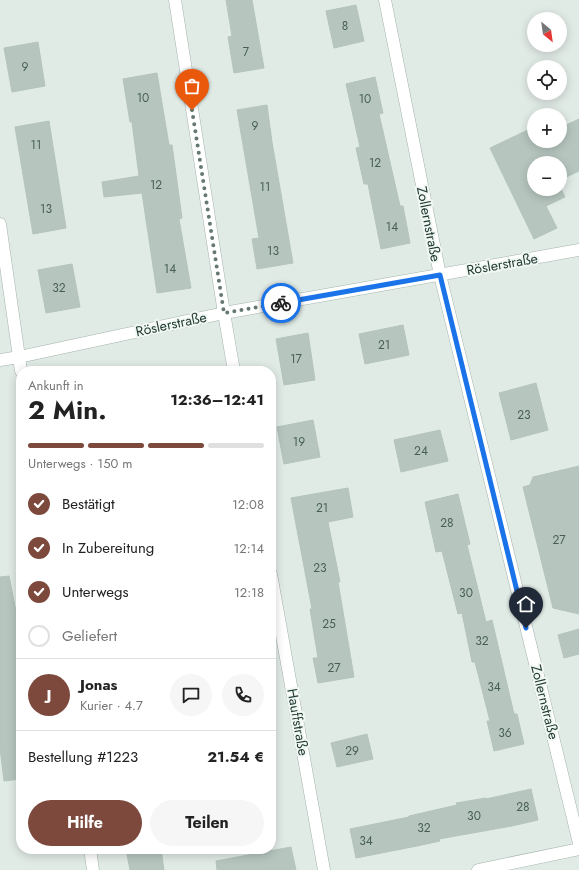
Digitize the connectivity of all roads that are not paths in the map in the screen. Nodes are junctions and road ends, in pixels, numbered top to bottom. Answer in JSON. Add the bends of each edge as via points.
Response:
{"nodes":[{"id":1,"x":175,"y":0,"type":"edge"},
{"id":2,"x":385,"y":0,"type":"edge"},
{"id":3,"x":0,"y":224,"type":"edge"},
{"id":4,"x":579,"y":250,"type":"edge"},
{"id":5,"x":440,"y":275,"type":"junction"},
{"id":6,"x":224,"y":313,"type":"junction"},
{"id":7,"x":19,"y":357,"type":"junction"},
{"id":8,"x":0,"y":360,"type":"edge"},
{"id":9,"x":20,"y":366,"type":"edge"},
{"id":10,"x":233,"y":366,"type":"edge"},
{"id":11,"x":276,"y":602,"type":"edge"},
{"id":12,"x":579,"y":843,"type":"edge"},
{"id":13,"x":579,"y":850,"type":"edge"},
{"id":14,"x":91,"y":854,"type":"edge"},
{"id":15,"x":93,"y":870,"type":"edge"},
{"id":16,"x":324,"y":870,"type":"edge"},
{"id":17,"x":478,"y":870,"type":"edge"}],
"edges":[{"from":1,"to":6,"type":"street"},
{"from":2,"to":5,"type":"street","name":"Zollernstraße"},
{"from":3,"to":7,"type":"street"},
{"from":4,"to":5,"type":"street","name":"Röslerstraße"},
{"from":5,"to":6,"type":"street","name":"Röslerstraße"},
{"from":5,"to":12,"type":"street","name":"Zollernstraße"},
{"from":6,"to":7,"type":"street","name":"Röslerstraße"},
{"from":6,"to":10,"type":"street"},
{"from":7,"to":8,"type":"street","name":"Röslerstraße"},
{"from":7,"to":9,"type":"street"},
{"from":11,"to":16,"type":"street","name":"Hauffstraße"},
{"from":13,"to":17,"type":"street"},
{"from":14,"to":15,"type":"street"}]}
